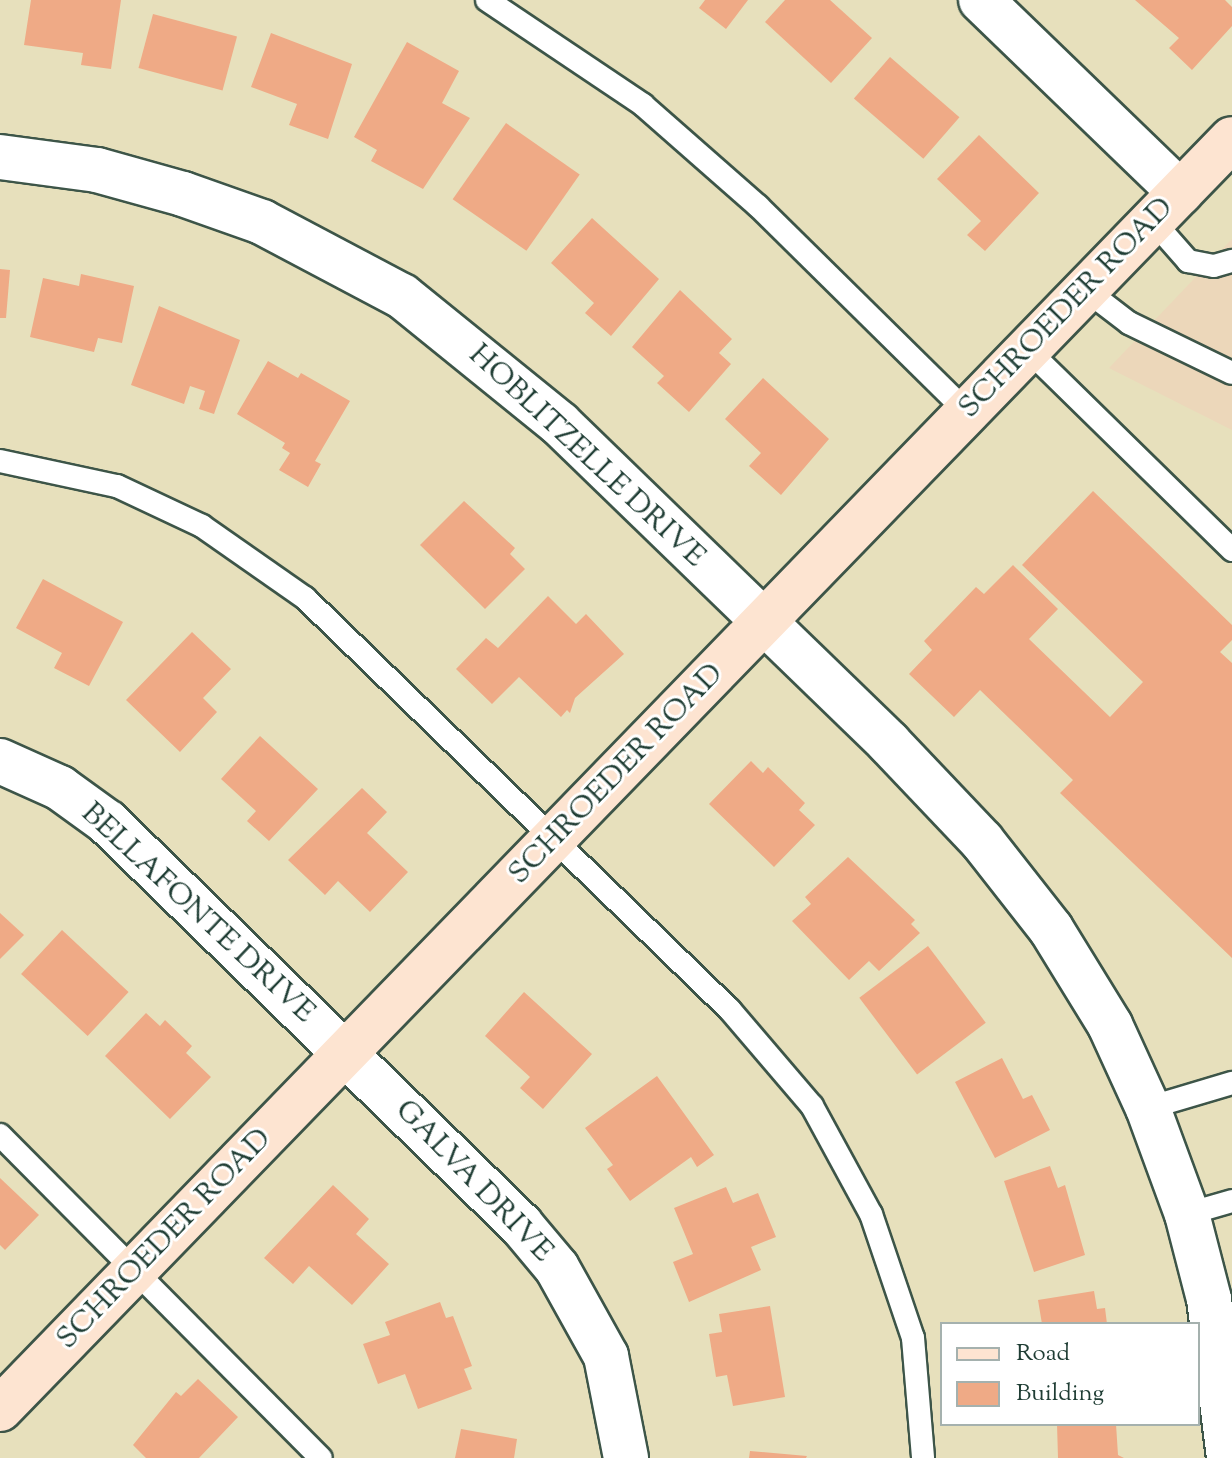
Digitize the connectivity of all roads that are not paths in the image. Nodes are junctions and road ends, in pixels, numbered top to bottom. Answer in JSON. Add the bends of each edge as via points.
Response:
{"nodes":[{"id":1,"x":487,"y":0,"type":"edge"},
{"id":2,"x":981,"y":0,"type":"edge"},
{"id":3,"x":1232,"y":139,"type":"edge"},
{"id":4,"x":0,"y":157,"type":"edge"},
{"id":5,"x":1166,"y":206,"type":"junction"},
{"id":6,"x":1232,"y":261,"type":"edge"},
{"id":7,"x":1086,"y":290,"type":"junction"},
{"id":8,"x":1028,"y":350,"type":"junction"},
{"id":9,"x":1232,"y":373,"type":"edge"},
{"id":10,"x":967,"y":412,"type":"junction"},
{"id":11,"x":0,"y":461,"type":"edge"},
{"id":12,"x":1232,"y":550,"type":"edge"},
{"id":13,"x":762,"y":624,"type":"junction"},
{"id":14,"x":0,"y":761,"type":"edge"},
{"id":15,"x":554,"y":840,"type":"junction"},
{"id":16,"x":345,"y":1055,"type":"junction"},
{"id":17,"x":1232,"y":1083,"type":"edge"},
{"id":18,"x":1148,"y":1108,"type":"junction"},
{"id":19,"x":0,"y":1135,"type":"edge"},
{"id":20,"x":1232,"y":1201,"type":"edge"},
{"id":21,"x":1187,"y":1214,"type":"junction"},
{"id":22,"x":137,"y":1268,"type":"junction"},
{"id":23,"x":0,"y":1409,"type":"edge"},
{"id":24,"x":1230,"y":1453,"type":"edge"},
{"id":25,"x":321,"y":1458,"type":"edge"},
{"id":26,"x":626,"y":1458,"type":"edge"},
{"id":27,"x":923,"y":1458,"type":"edge"}],
"edges":[{"from":1,"to":10,"type":"lane","via":[[643,105],[770,216]]},
{"from":2,"to":5,"type":"street"},
{"from":3,"to":5,"type":"street","name":"SCHROEDER ROAD"},
{"from":4,"to":13,"type":"street","name":"HOBLITZELLE DRIVE","via":[[97,170],[183,194],[262,222],[402,296],[560,424]]},
{"from":5,"to":6,"type":"lane","via":[[1188,261],[1214,266]]},
{"from":5,"to":7,"type":"street","name":"SCHROEDER ROAD"},
{"from":7,"to":8,"type":"street","name":"SCHROEDER ROAD"},
{"from":7,"to":9,"type":"lane","via":[[1129,323]]},
{"from":8,"to":10,"type":"street","name":"SCHROEDER ROAD"},
{"from":8,"to":12,"type":"lane"},
{"from":10,"to":13,"type":"street","name":"SCHROEDER ROAD"},
{"from":11,"to":15,"type":"lane","via":[[117,486],[202,526],[305,598]]},
{"from":13,"to":15,"type":"street","name":"SCHROEDER ROAD"},
{"from":13,"to":18,"type":"street","name":"HOBLITZELLE DRIVE","via":[[889,743],[982,841],[1051,929],[1110,1025]]},
{"from":14,"to":16,"type":"street","name":"BELLAFONTE DRIVE","via":[[60,788],[107,822]]},
{"from":15,"to":16,"type":"street","name":"SCHROEDER ROAD"},
{"from":15,"to":27,"type":"lane","via":[[730,1010],[812,1106],[871,1214],[913,1338]]},
{"from":16,"to":22,"type":"street","name":"SCHROEDER ROAD"},
{"from":16,"to":26,"type":"street","name":"GALVA DRIVE","via":[[521,1225],[557,1268],[606,1356]]},
{"from":17,"to":18,"type":"lane"},
{"from":18,"to":21,"type":"street","name":"HOBLITZELLE DRIVE"},
{"from":19,"to":22,"type":"lane"},
{"from":20,"to":21,"type":"lane"},
{"from":21,"to":24,"type":"street","name":"HOBLITZELLE DRIVE","via":[[1209,1299]]},
{"from":22,"to":23,"type":"street","name":"SCHROEDER ROAD"},
{"from":22,"to":25,"type":"lane"}]}
